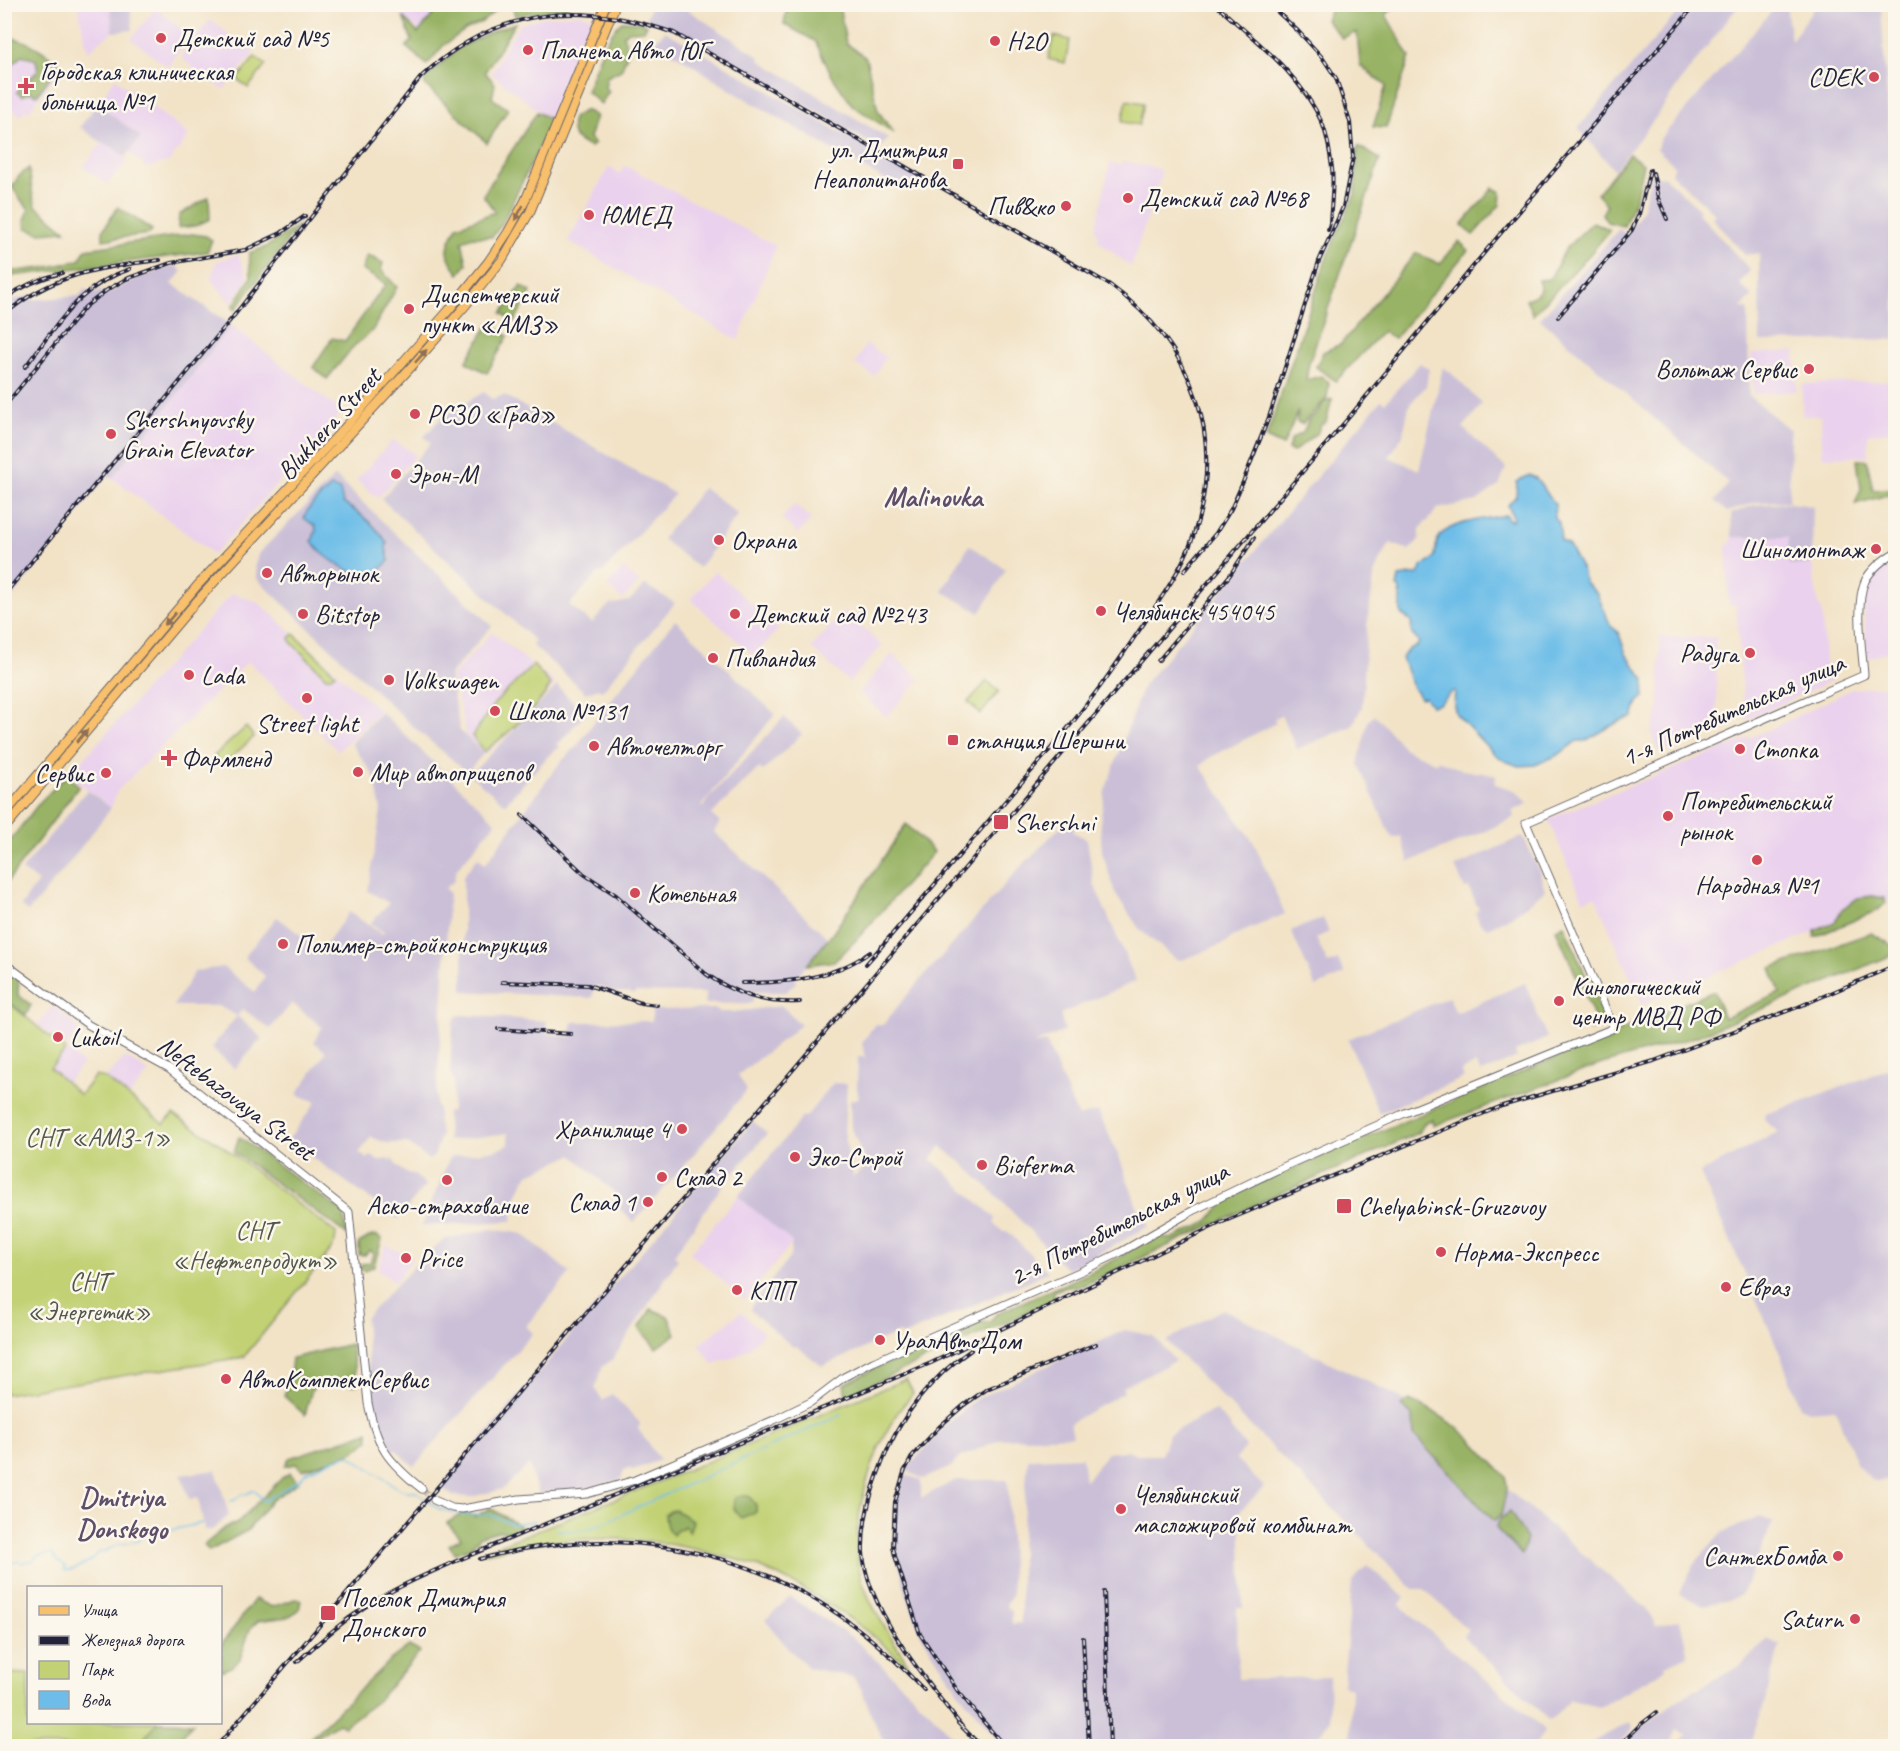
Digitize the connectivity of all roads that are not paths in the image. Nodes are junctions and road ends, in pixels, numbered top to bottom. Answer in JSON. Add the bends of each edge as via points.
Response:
{"nodes":[{"id":1,"x":606,"y":4,"type":"edge"},
{"id":2,"x":616,"y":4,"type":"edge"},
{"id":3,"x":360,"y":416,"type":"junction"},
{"id":4,"x":1896,"y":552,"type":"edge"},
{"id":5,"x":4,"y":815,"type":"edge"},
{"id":6,"x":1526,"y":823,"type":"joint"},
{"id":7,"x":4,"y":829,"type":"edge"},
{"id":8,"x":4,"y":963,"type":"edge"},
{"id":9,"x":422,"y":1489,"type":"tunnel mouth"},
{"id":10,"x":434,"y":1500,"type":"tunnel mouth"}],
"edges":[{"from":1,"to":3,"type":"main road","name":"Blukhera Street","one_way":true,"via":[[549,147],[508,232],[488,262]]},
{"from":3,"to":2,"type":"main road","name":"Blukhera Street","one_way":true,"via":[[466,305],[502,260],[530,212]]},
{"from":3,"to":5,"type":"main road","name":"Blukhera Street","one_way":true,"via":[[197,586]]},
{"from":7,"to":3,"type":"main road","name":"Blukhera Street","one_way":true},
{"from":4,"to":6,"type":"street","name":"1-я Потребительская улица","via":[[1882,561],[1862,590],[1864,675]]},
{"from":6,"to":10,"type":"street","name":"2-я Потребительская улица","via":[[1614,1028],[1242,1185],[1086,1269],[873,1362],[844,1377],[811,1402],[634,1480],[586,1494],[519,1499],[462,1509]]},
{"from":8,"to":9,"type":"street","name":"Neftebazovaya Street","via":[[87,1024],[169,1069],[350,1212],[373,1428],[389,1458]]}]}
